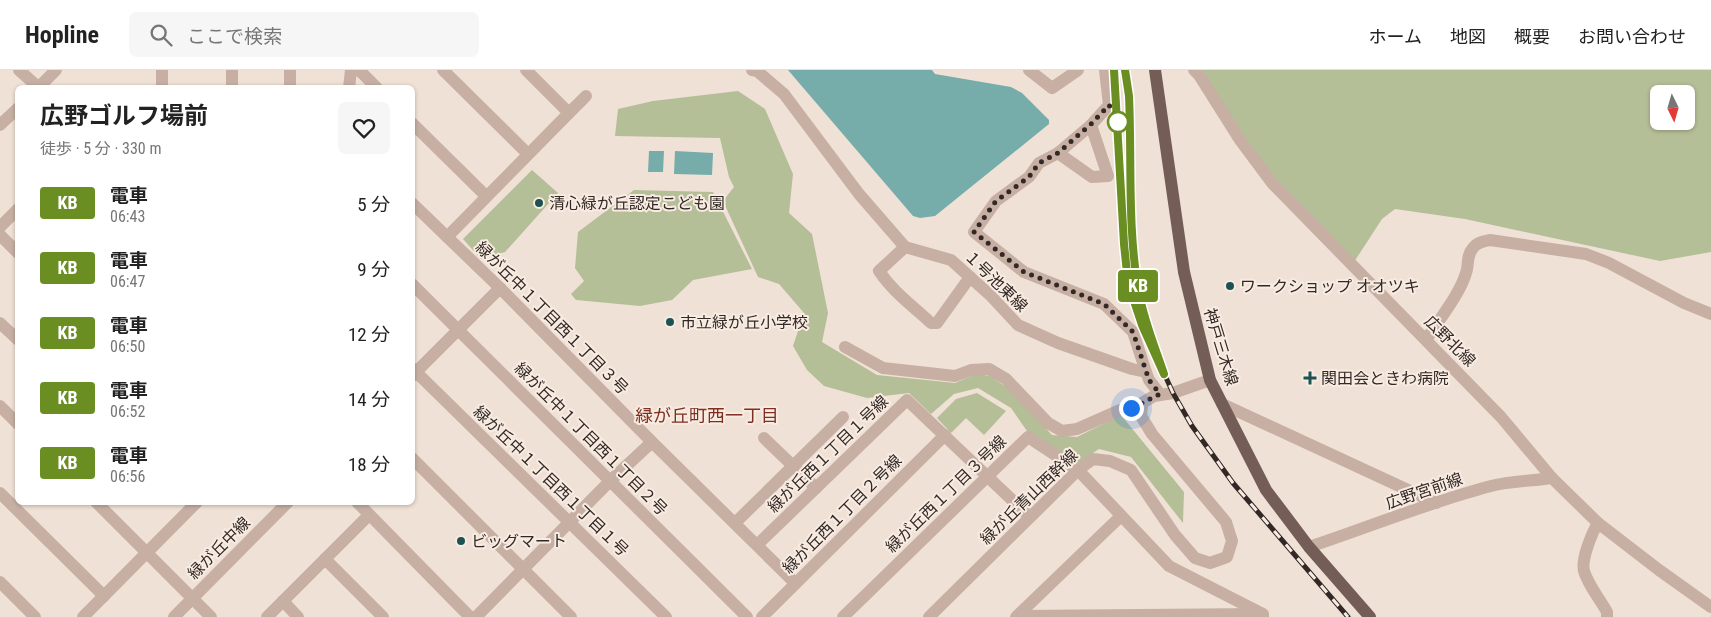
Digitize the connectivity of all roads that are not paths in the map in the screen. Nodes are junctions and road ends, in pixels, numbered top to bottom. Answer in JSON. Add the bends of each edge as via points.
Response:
{"nodes":[{"id":1,"x":19,"y":70,"type":"edge"},
{"id":2,"x":56,"y":70,"type":"edge"},
{"id":3,"x":162,"y":70,"type":"edge"},
{"id":4,"x":232,"y":70,"type":"edge"},
{"id":5,"x":290,"y":70,"type":"edge"},
{"id":6,"x":352,"y":70,"type":"edge"},
{"id":7,"x":360,"y":70,"type":"edge"},
{"id":8,"x":443,"y":70,"type":"edge"},
{"id":9,"x":526,"y":70,"type":"edge"},
{"id":10,"x":752,"y":70,"type":"edge"},
{"id":11,"x":1029,"y":70,"type":"edge"},
{"id":12,"x":1078,"y":70,"type":"edge"},
{"id":13,"x":1105,"y":70,"type":"edge"},
{"id":14,"x":1155,"y":70,"type":"edge"},
{"id":15,"x":1194,"y":70,"type":"edge"},
{"id":16,"x":36,"y":85,"type":"edge"},
{"id":17,"x":40,"y":85,"type":"edge"},
{"id":18,"x":162,"y":85,"type":"edge"},
{"id":19,"x":232,"y":85,"type":"edge"},
{"id":20,"x":290,"y":85,"type":"edge"},
{"id":21,"x":350,"y":85,"type":"edge"},
{"id":22,"x":374,"y":85,"type":"edge"},
{"id":23,"x":586,"y":96,"type":"dead end"},
{"id":24,"x":15,"y":111,"type":"edge"},
{"id":25,"x":569,"y":113,"type":"junction"},
{"id":26,"x":1091,"y":124,"type":"junction"},
{"id":27,"x":0,"y":125,"type":"edge"},
{"id":28,"x":415,"y":126,"type":"edge"},
{"id":29,"x":1058,"y":153,"type":"junction"},
{"id":30,"x":528,"y":154,"type":"junction"},
{"id":31,"x":486,"y":196,"type":"junction"},
{"id":32,"x":415,"y":206,"type":"edge"},
{"id":33,"x":15,"y":212,"type":"edge"},
{"id":34,"x":0,"y":227,"type":"edge"},
{"id":35,"x":0,"y":235,"type":"edge"},
{"id":36,"x":447,"y":237,"type":"junction"},
{"id":37,"x":905,"y":247,"type":"junction"},
{"id":38,"x":15,"y":250,"type":"edge"},
{"id":39,"x":970,"y":277,"type":"junction"},
{"id":40,"x":415,"y":287,"type":"edge"},
{"id":41,"x":500,"y":288,"type":"junction"},
{"id":42,"x":1711,"y":314,"type":"edge"},
{"id":43,"x":0,"y":323,"type":"edge"},
{"id":44,"x":458,"y":330,"type":"junction"},
{"id":45,"x":15,"y":337,"type":"edge"},
{"id":46,"x":1426,"y":340,"type":"junction"},
{"id":47,"x":845,"y":347,"type":"dead end"},
{"id":48,"x":415,"y":371,"type":"edge"},
{"id":49,"x":1146,"y":372,"type":"junction"},
{"id":50,"x":415,"y":373,"type":"edge"},
{"id":51,"x":1210,"y":380,"type":"junction"},
{"id":52,"x":1160,"y":394,"type":"junction"},
{"id":53,"x":1222,"y":404,"type":"junction"},
{"id":54,"x":0,"y":406,"type":"edge"},
{"id":55,"x":1142,"y":406,"type":"junction"},
{"id":56,"x":843,"y":417,"type":"dead end"},
{"id":57,"x":15,"y":421,"type":"edge"},
{"id":58,"x":944,"y":435,"type":"junction"},
{"id":59,"x":764,"y":438,"type":"dead end"},
{"id":60,"x":652,"y":442,"type":"junction"},
{"id":61,"x":415,"y":461,"type":"edge"},
{"id":62,"x":794,"y":466,"type":"junction"},
{"id":63,"x":1078,"y":470,"type":"junction"},
{"id":64,"x":987,"y":476,"type":"junction"},
{"id":65,"x":1552,"y":478,"type":"junction"},
{"id":66,"x":610,"y":481,"type":"junction"},
{"id":67,"x":816,"y":488,"type":"junction"},
{"id":68,"x":0,"y":493,"type":"edge"},
{"id":69,"x":1436,"y":503,"type":"junction"},
{"id":70,"x":99,"y":505,"type":"edge"},
{"id":71,"x":189,"y":505,"type":"edge"},
{"id":72,"x":285,"y":505,"type":"edge"},
{"id":73,"x":360,"y":505,"type":"edge"},
{"id":74,"x":369,"y":515,"type":"junction"},
{"id":75,"x":1121,"y":516,"type":"junction"},
{"id":76,"x":1030,"y":517,"type":"junction"},
{"id":77,"x":570,"y":523,"type":"junction"},
{"id":78,"x":735,"y":523,"type":"junction"},
{"id":79,"x":1598,"y":523,"type":"junction"},
{"id":80,"x":757,"y":545,"type":"junction"},
{"id":81,"x":1309,"y":547,"type":"junction"},
{"id":82,"x":147,"y":553,"type":"junction"},
{"id":83,"x":325,"y":559,"type":"junction"},
{"id":84,"x":523,"y":569,"type":"junction"},
{"id":85,"x":0,"y":582,"type":"edge"},
{"id":86,"x":796,"y":583,"type":"junction"},
{"id":87,"x":104,"y":596,"type":"junction"},
{"id":88,"x":192,"y":599,"type":"junction"},
{"id":89,"x":282,"y":601,"type":"junction"},
{"id":90,"x":1711,"y":607,"type":"edge"},
{"id":91,"x":1263,"y":615,"type":"edge"},
{"id":92,"x":1017,"y":616,"type":"edge"},
{"id":93,"x":36,"y":617,"type":"edge"},
{"id":94,"x":83,"y":617,"type":"edge"},
{"id":95,"x":174,"y":617,"type":"edge"},
{"id":96,"x":211,"y":617,"type":"edge"},
{"id":97,"x":266,"y":617,"type":"edge"},
{"id":98,"x":298,"y":617,"type":"edge"},
{"id":99,"x":383,"y":617,"type":"edge"},
{"id":100,"x":470,"y":617,"type":"edge"},
{"id":101,"x":476,"y":617,"type":"edge"},
{"id":102,"x":570,"y":617,"type":"edge"},
{"id":103,"x":666,"y":617,"type":"edge"},
{"id":104,"x":747,"y":617,"type":"edge"},
{"id":105,"x":762,"y":617,"type":"edge"},
{"id":106,"x":843,"y":617,"type":"edge"},
{"id":107,"x":929,"y":617,"type":"edge"},
{"id":108,"x":1370,"y":617,"type":"edge"},
{"id":109,"x":1607,"y":617,"type":"edge"}],
"edges":[{"from":1,"to":16,"type":"street"},
{"from":2,"to":17,"type":"street"},
{"from":3,"to":18,"type":"street"},
{"from":4,"to":19,"type":"street"},
{"from":5,"to":20,"type":"street"},
{"from":6,"to":21,"type":"street"},
{"from":7,"to":22,"type":"street"},
{"from":8,"to":30,"type":"street"},
{"from":9,"to":25,"type":"street"},
{"from":10,"to":37,"type":"street","via":[[784,94],[859,194]]},
{"from":11,"to":12,"type":"street","via":[[1052,88]]},
{"from":13,"to":26,"type":"street","via":[[1109,105]]},
{"from":14,"to":51,"type":"main road","name":"神戸三木線","via":[[1184,272]]},
{"from":15,"to":46,"type":"street","name":"広野北線","via":[[1272,183]]},
{"from":23,"to":25,"type":"street"},
{"from":24,"to":27,"type":"street"},
{"from":25,"to":30,"type":"street"},
{"from":26,"to":29,"type":"street"},
{"from":26,"to":29,"type":"street","via":[[1108,176],[1092,177]]},
{"from":28,"to":31,"type":"street"},
{"from":29,"to":49,"type":"street","via":[[1039,163],[1029,177],[996,201],[974,232],[1024,272],[1104,304],[1133,332]]},
{"from":30,"to":31,"type":"street"},
{"from":31,"to":36,"type":"street"},
{"from":32,"to":36,"type":"street","name":"緑が丘中１丁目西１丁目３号"},
{"from":33,"to":34,"type":"street"},
{"from":35,"to":38,"type":"street"},
{"from":36,"to":41,"type":"street","name":"緑が丘中１丁目西１丁目３号"},
{"from":37,"to":39,"type":"street","name":"１号池東線","via":[[951,260]]},
{"from":37,"to":39,"type":"street","via":[[879,272],[889,286],[931,323],[936,323]]},
{"from":39,"to":49,"type":"street","name":"１号池東線","via":[[1018,325],[1058,343]]},
{"from":40,"to":44,"type":"street","name":"緑が丘中１丁目西１丁目２号"},
{"from":41,"to":44,"type":"street"},
{"from":41,"to":60,"type":"street","name":"緑が丘中１丁目西１丁目３号"},
{"from":42,"to":46,"type":"street","via":[[1586,254],[1490,240],[1473,247],[1467,273]]},
{"from":43,"to":45,"type":"street"},
{"from":44,"to":48,"type":"street"},
{"from":44,"to":66,"type":"street","name":"緑が丘中１丁目西１丁目２号"},
{"from":46,"to":65,"type":"street","name":"広野北線","via":[[1502,417]]},
{"from":47,"to":55,"type":"street","via":[[883,368],[955,376],[971,370],[989,369],[1006,379],[1048,423],[1062,431],[1077,429],[1120,410]]},
{"from":49,"to":52,"type":"street"},
{"from":50,"to":77,"type":"street","name":"緑が丘中１丁目西１丁目１号"},
{"from":51,"to":52,"type":"street","via":[[1173,393]]},
{"from":51,"to":53,"type":"main road","name":"神戸三木線"},
{"from":52,"to":55,"type":"street"},
{"from":53,"to":69,"type":"street"},
{"from":53,"to":81,"type":"main road","name":"神戸三木線","via":[[1266,490]]},
{"from":54,"to":57,"type":"street"},
{"from":55,"to":63,"type":"street","name":"緑が丘青山西幹線","via":[[1141,416],[1152,434],[1226,522],[1232,541],[1227,557],[1210,564],[1194,558],[1131,470],[1110,461],[1094,459]]},
{"from":56,"to":62,"type":"street"},
{"from":58,"to":64,"type":"street","name":"緑が丘西１丁目１号線"},
{"from":58,"to":67,"type":"street","name":"緑が丘西１丁目１号線","via":[[907,400]]},
{"from":58,"to":86,"type":"street","name":"緑が丘西１丁目２号線"},
{"from":59,"to":62,"type":"street"},
{"from":60,"to":66,"type":"street"},
{"from":60,"to":78,"type":"street","name":"緑が丘中１丁目西１丁目３号"},
{"from":61,"to":84,"type":"street"},
{"from":62,"to":67,"type":"street"},
{"from":62,"to":78,"type":"street"},
{"from":63,"to":64,"type":"street","name":"緑が丘西１丁目３号線","via":[[1028,437]]},
{"from":63,"to":75,"type":"street"},
{"from":63,"to":76,"type":"street","name":"緑が丘青山西幹線"},
{"from":64,"to":76,"type":"street","name":"緑が丘西１丁目１号線"},
{"from":64,"to":106,"type":"street","name":"緑が丘西１丁目３号線"},
{"from":65,"to":69,"type":"street","name":"広野宮前線","via":[[1493,485]]},
{"from":65,"to":79,"type":"street","name":"広野北線"},
{"from":66,"to":77,"type":"street"},
{"from":66,"to":104,"type":"street","name":"緑が丘中１丁目西１丁目２号"},
{"from":67,"to":80,"type":"street","name":"緑が丘西１丁目１号線"},
{"from":68,"to":87,"type":"street"},
{"from":69,"to":81,"type":"street","name":"広野宮前線"},
{"from":70,"to":82,"type":"street"},
{"from":71,"to":82,"type":"street"},
{"from":72,"to":88,"type":"street","name":"緑が丘中線"},
{"from":73,"to":74,"type":"street"},
{"from":74,"to":83,"type":"street"},
{"from":74,"to":100,"type":"street"},
{"from":75,"to":91,"type":"street","via":[[1169,566]]},
{"from":75,"to":92,"type":"street"},
{"from":76,"to":107,"type":"street","name":"緑が丘青山西幹線"},
{"from":77,"to":84,"type":"street"},
{"from":77,"to":103,"type":"street","name":"緑が丘中１丁目西１丁目１号"},
{"from":78,"to":80,"type":"street","name":"緑が丘中１丁目西１丁目３号"},
{"from":79,"to":90,"type":"street","name":"広野北線"},
{"from":79,"to":109,"type":"street","via":[[1584,559],[1584,569]]},
{"from":80,"to":86,"type":"street","name":"緑が丘中１丁目西１丁目３号"},
{"from":81,"to":108,"type":"main road","name":"神戸三木線"},
{"from":82,"to":87,"type":"street"},
{"from":82,"to":88,"type":"street"},
{"from":83,"to":89,"type":"street"},
{"from":83,"to":99,"type":"street"},
{"from":84,"to":101,"type":"street"},
{"from":84,"to":102,"type":"street"},
{"from":85,"to":93,"type":"street"},
{"from":86,"to":105,"type":"street","name":"緑が丘西１丁目２号線"},
{"from":87,"to":94,"type":"street"},
{"from":88,"to":95,"type":"street","name":"緑が丘中線"},
{"from":88,"to":96,"type":"street"},
{"from":89,"to":97,"type":"street"},
{"from":89,"to":98,"type":"street"},
{"from":91,"to":92,"type":"street"}]}
